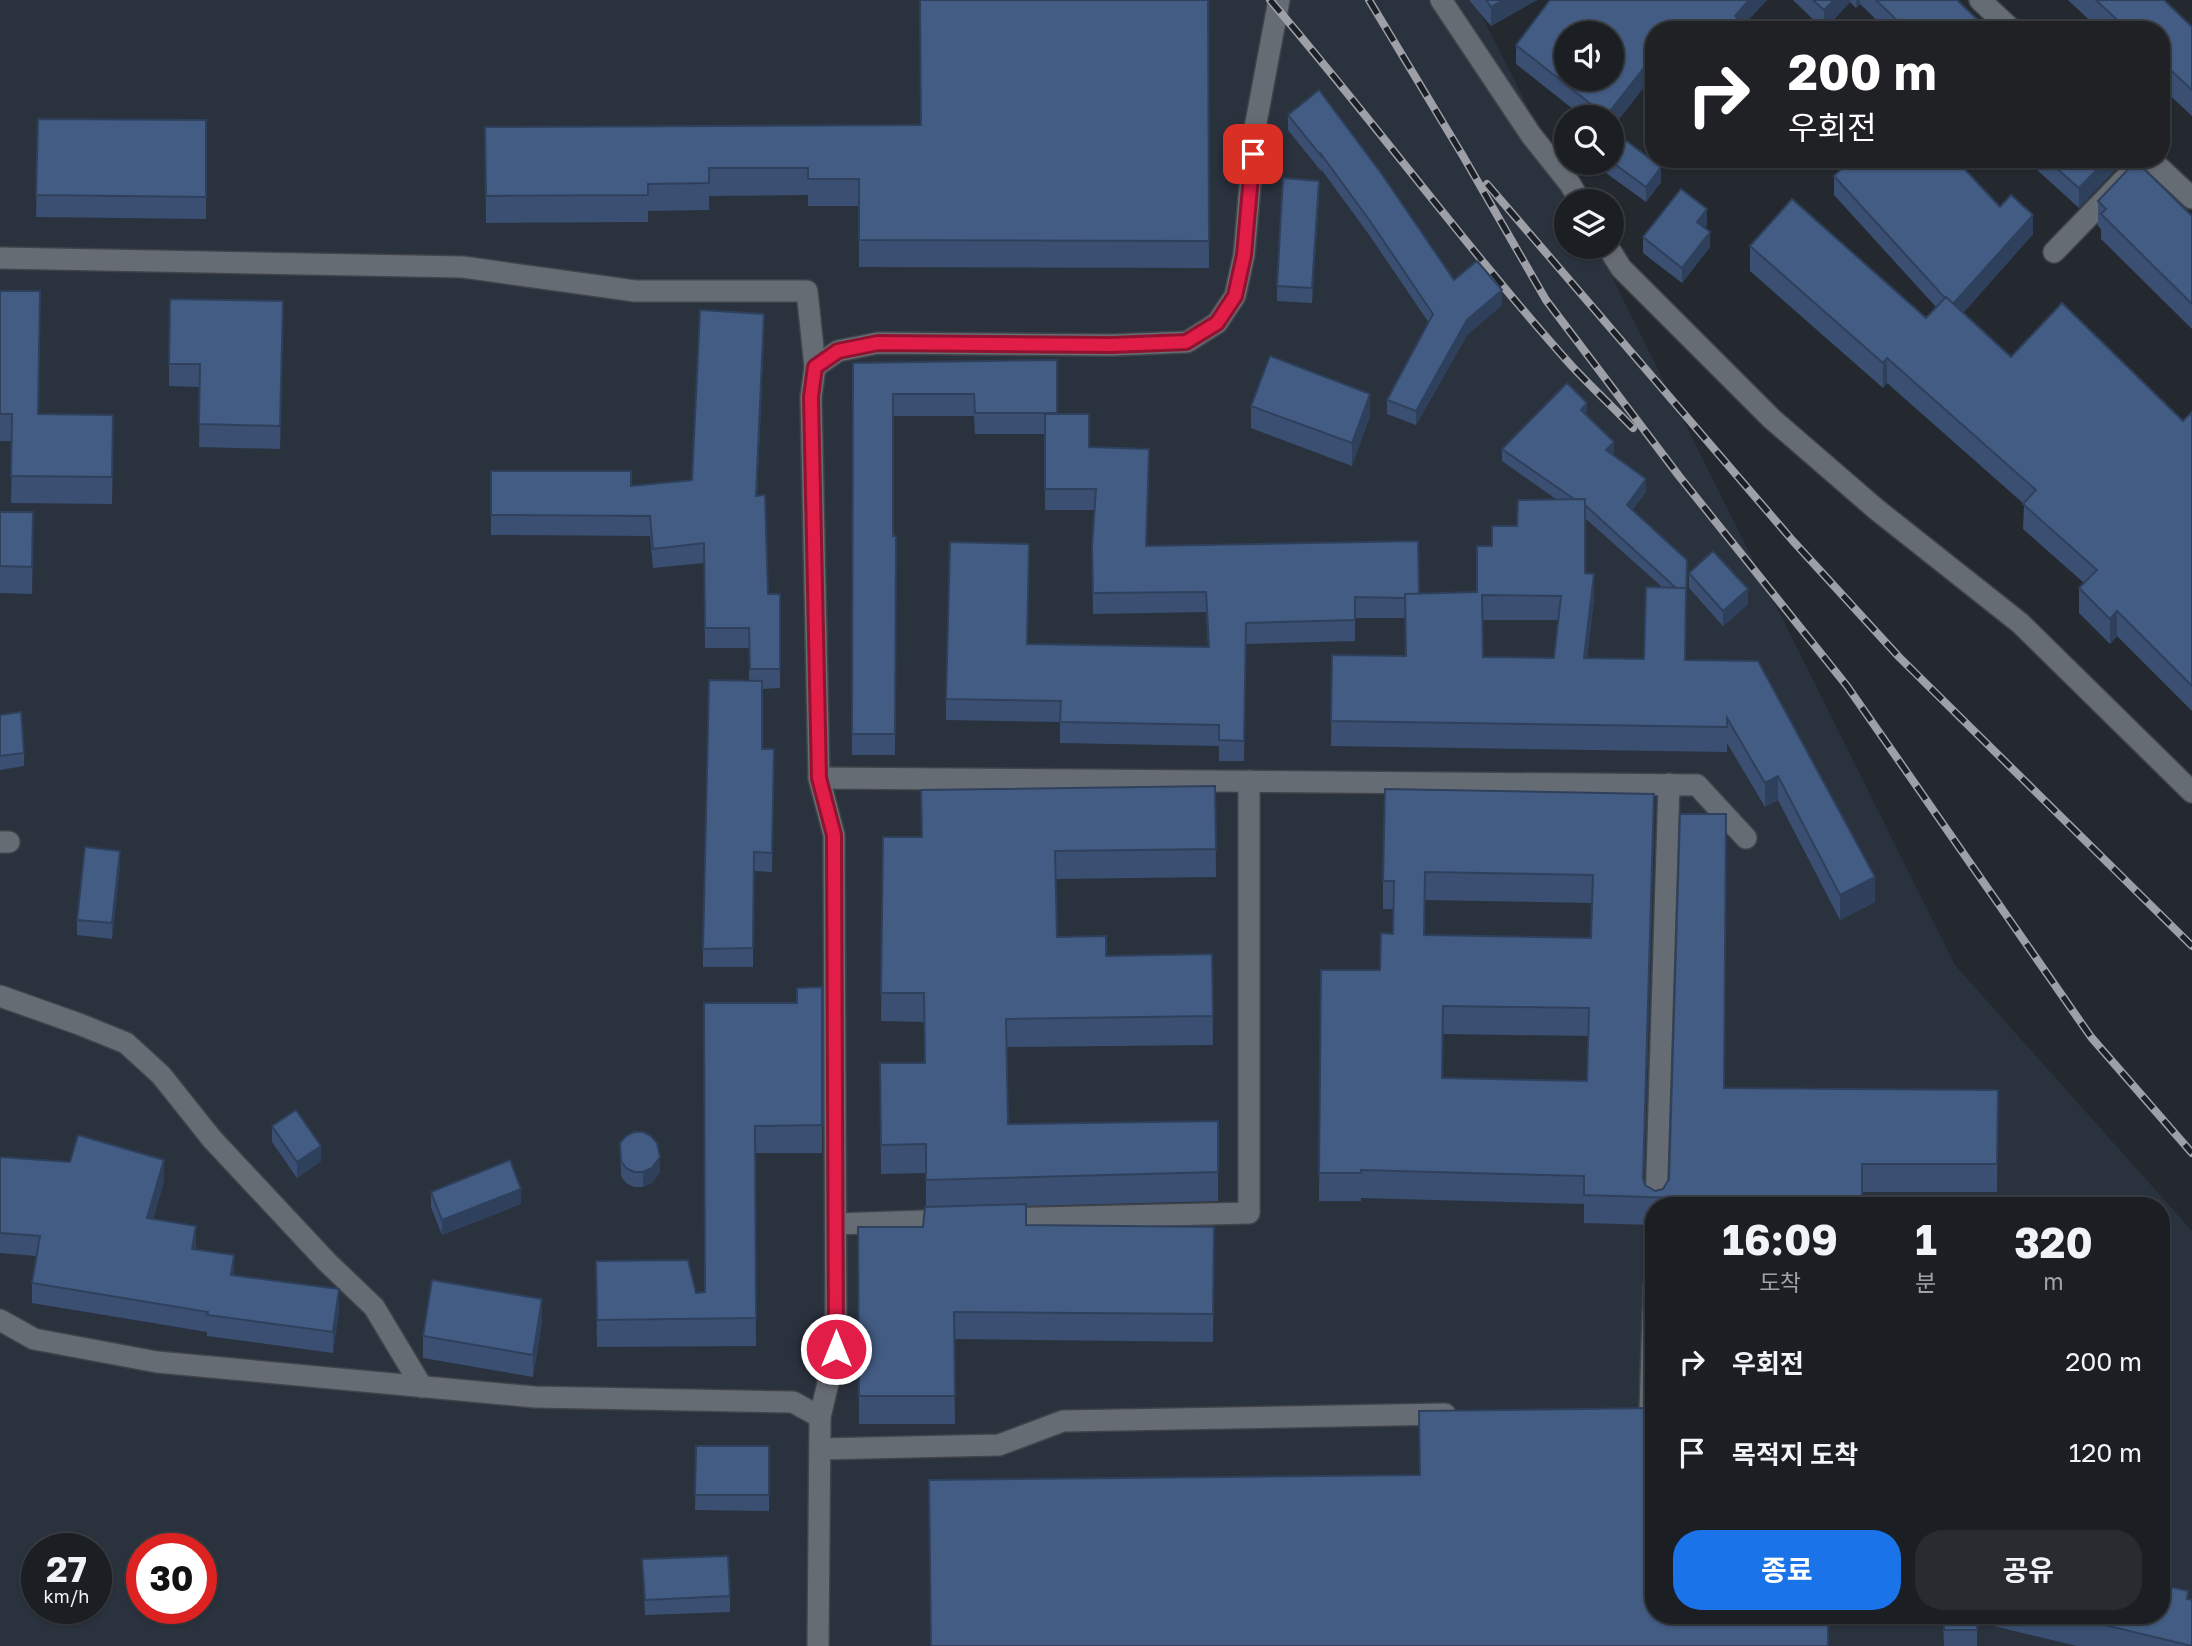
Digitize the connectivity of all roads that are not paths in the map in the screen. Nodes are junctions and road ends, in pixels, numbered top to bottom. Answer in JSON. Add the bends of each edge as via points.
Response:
{"nodes":[{"id":1,"x":1279,"y":0,"type":"edge"},
{"id":2,"x":1441,"y":0,"type":"edge"},
{"id":3,"x":1980,"y":0,"type":"edge"},
{"id":4,"x":2002,"y":21,"type":"edge"},
{"id":5,"x":2135,"y":168,"type":"edge"},
{"id":6,"x":2160,"y":168,"type":"edge"},
{"id":7,"x":1573,"y":189,"type":"edge"},
{"id":8,"x":2192,"y":198,"type":"edge"},
{"id":9,"x":2054,"y":252,"type":"dead end"},
{"id":10,"x":0,"y":258,"type":"edge"},
{"id":11,"x":1615,"y":259,"type":"edge"},
{"id":12,"x":815,"y":367,"type":"junction"},
{"id":13,"x":819,"y":778,"type":"junction"},
{"id":14,"x":1249,"y":781,"type":"junction"},
{"id":15,"x":1669,"y":784,"type":"junction"},
{"id":16,"x":2192,"y":792,"type":"edge"},
{"id":17,"x":1746,"y":838,"type":"dead end"},
{"id":18,"x":0,"y":996,"type":"edge"},
{"id":19,"x":1656,"y":1197,"type":"edge"},
{"id":20,"x":836,"y":1224,"type":"junction"},
{"id":21,"x":0,"y":1320,"type":"edge"},
{"id":22,"x":422,"y":1387,"type":"junction"},
{"id":23,"x":1469,"y":1414,"type":"edge"},
{"id":24,"x":820,"y":1417,"type":"junction"},
{"id":25,"x":820,"y":1449,"type":"junction"},
{"id":26,"x":818,"y":1646,"type":"edge"}],
"edges":[{"from":1,"to":12,"type":"street","via":[[1255,128],[1244,255],[1235,296],[1217,323],[1186,342],[878,343],[838,351]]},
{"from":2,"to":7,"type":"street"},
{"from":3,"to":4,"type":"street"},
{"from":5,"to":9,"type":"street"},
{"from":6,"to":8,"type":"street"},
{"from":10,"to":12,"type":"street","via":[[463,267],[635,291],[807,291]]},
{"from":11,"to":16,"type":"street","via":[[1772,419],[1875,509],[2020,623]]},
{"from":12,"to":13,"type":"street","via":[[811,397]]},
{"from":13,"to":14,"type":"street"},
{"from":13,"to":20,"type":"street","via":[[834,835]]},
{"from":14,"to":15,"type":"street"},
{"from":14,"to":20,"type":"street","via":[[1249,1213]]},
{"from":15,"to":17,"type":"street","via":[[1697,785]]},
{"from":15,"to":19,"type":"street"},
{"from":18,"to":22,"type":"street","via":[[126,1043],[162,1075],[212,1139],[374,1307]]},
{"from":20,"to":24,"type":"street","via":[[836,1349]]},
{"from":21,"to":22,"type":"street","via":[[34,1339],[157,1362]]},
{"from":22,"to":24,"type":"street","via":[[535,1397],[793,1402]]},
{"from":23,"to":25,"type":"street","via":[[1063,1421],[999,1445]]},
{"from":24,"to":25,"type":"street"},
{"from":25,"to":26,"type":"street"}]}
